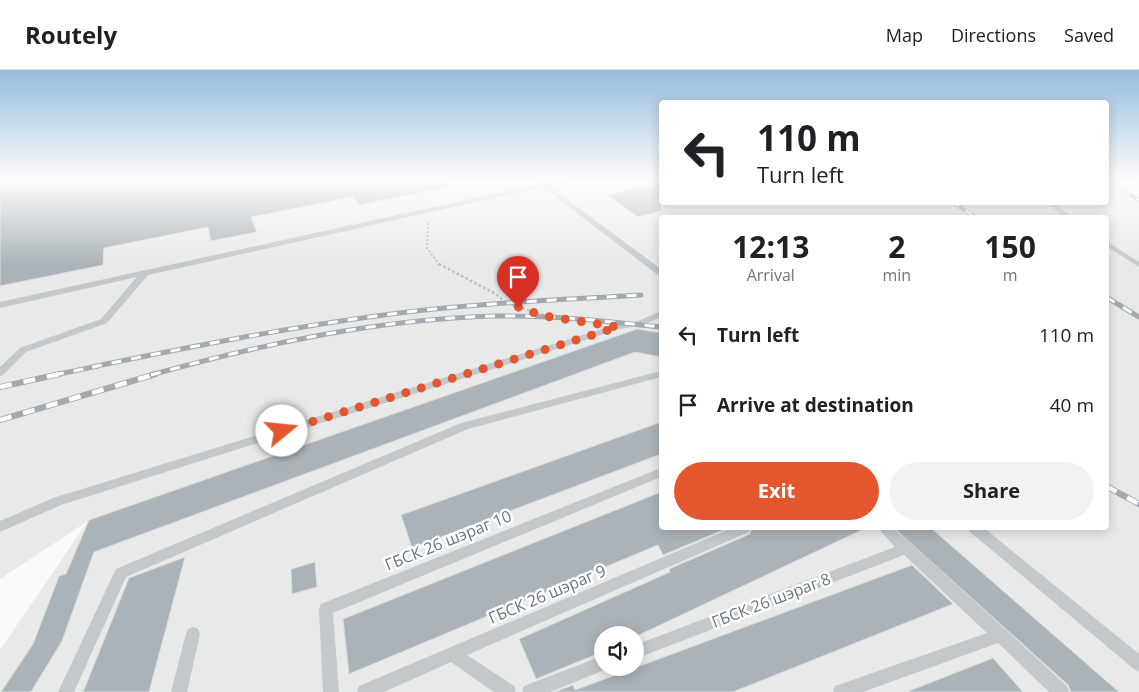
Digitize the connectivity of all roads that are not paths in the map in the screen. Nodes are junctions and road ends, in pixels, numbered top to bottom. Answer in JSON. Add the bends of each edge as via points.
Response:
{"nodes":[{"id":1,"x":438,"y":208,"type":"edge"},
{"id":2,"x":575,"y":208,"type":"edge"},
{"id":3,"x":1109,"y":245,"type":"edge"},
{"id":4,"x":1139,"y":265,"type":"edge"},
{"id":5,"x":659,"y":271,"type":"edge"},
{"id":6,"x":145,"y":273,"type":"junction"},
{"id":7,"x":0,"y":304,"type":"edge"},
{"id":8,"x":659,"y":315,"type":"edge"},
{"id":9,"x":0,"y":373,"type":"edge"},
{"id":10,"x":659,"y":375,"type":"edge"},
{"id":11,"x":659,"y":473,"type":"edge"},
{"id":12,"x":0,"y":527,"type":"edge"},
{"id":13,"x":739,"y":530,"type":"edge"},
{"id":14,"x":886,"y":530,"type":"edge"},
{"id":15,"x":976,"y":530,"type":"edge"},
{"id":16,"x":906,"y":548,"type":"junction"},
{"id":17,"x":193,"y":634,"type":"dead end"},
{"id":18,"x":1001,"y":635,"type":"junction"},
{"id":19,"x":644,"y":649,"type":"edge"},
{"id":20,"x":452,"y":654,"type":"junction"},
{"id":21,"x":1139,"y":664,"type":"edge"},
{"id":22,"x":594,"y":667,"type":"edge"},
{"id":23,"x":66,"y":692,"type":"edge"},
{"id":24,"x":179,"y":692,"type":"edge"},
{"id":25,"x":332,"y":692,"type":"edge"},
{"id":26,"x":364,"y":692,"type":"edge"},
{"id":27,"x":508,"y":692,"type":"edge"},
{"id":28,"x":530,"y":692,"type":"edge"},
{"id":29,"x":841,"y":692,"type":"edge"},
{"id":30,"x":1061,"y":692,"type":"edge"}],
"edges":[{"from":1,"to":6,"type":"lane"},
{"from":2,"to":5,"type":"lane"},
{"from":3,"to":4,"type":"lane"},
{"from":6,"to":7,"type":"lane"},
{"from":6,"to":9,"type":"lane","via":[[104,321],[23,350]]},
{"from":8,"to":12,"type":"lane","via":[[57,501]]},
{"from":10,"to":23,"type":"lane","via":[[465,426],[121,572]]},
{"from":11,"to":25,"type":"lane","name":"ГБСК 26 шэраг 10","via":[[326,609]]},
{"from":13,"to":20,"type":"lane","name":"ГБСК 26 шэраг 9"},
{"from":14,"to":16,"type":"lane"},
{"from":15,"to":21,"type":"lane"},
{"from":16,"to":18,"type":"lane"},
{"from":16,"to":19,"type":"lane","name":"ГБСК 26 шэраг 8"},
{"from":17,"to":24,"type":"lane"},
{"from":18,"to":29,"type":"lane"},
{"from":18,"to":30,"type":"lane"},
{"from":20,"to":26,"type":"lane","name":"ГБСК 26 шэраг 9"},
{"from":20,"to":27,"type":"lane"},
{"from":22,"to":28,"type":"lane"}]}
